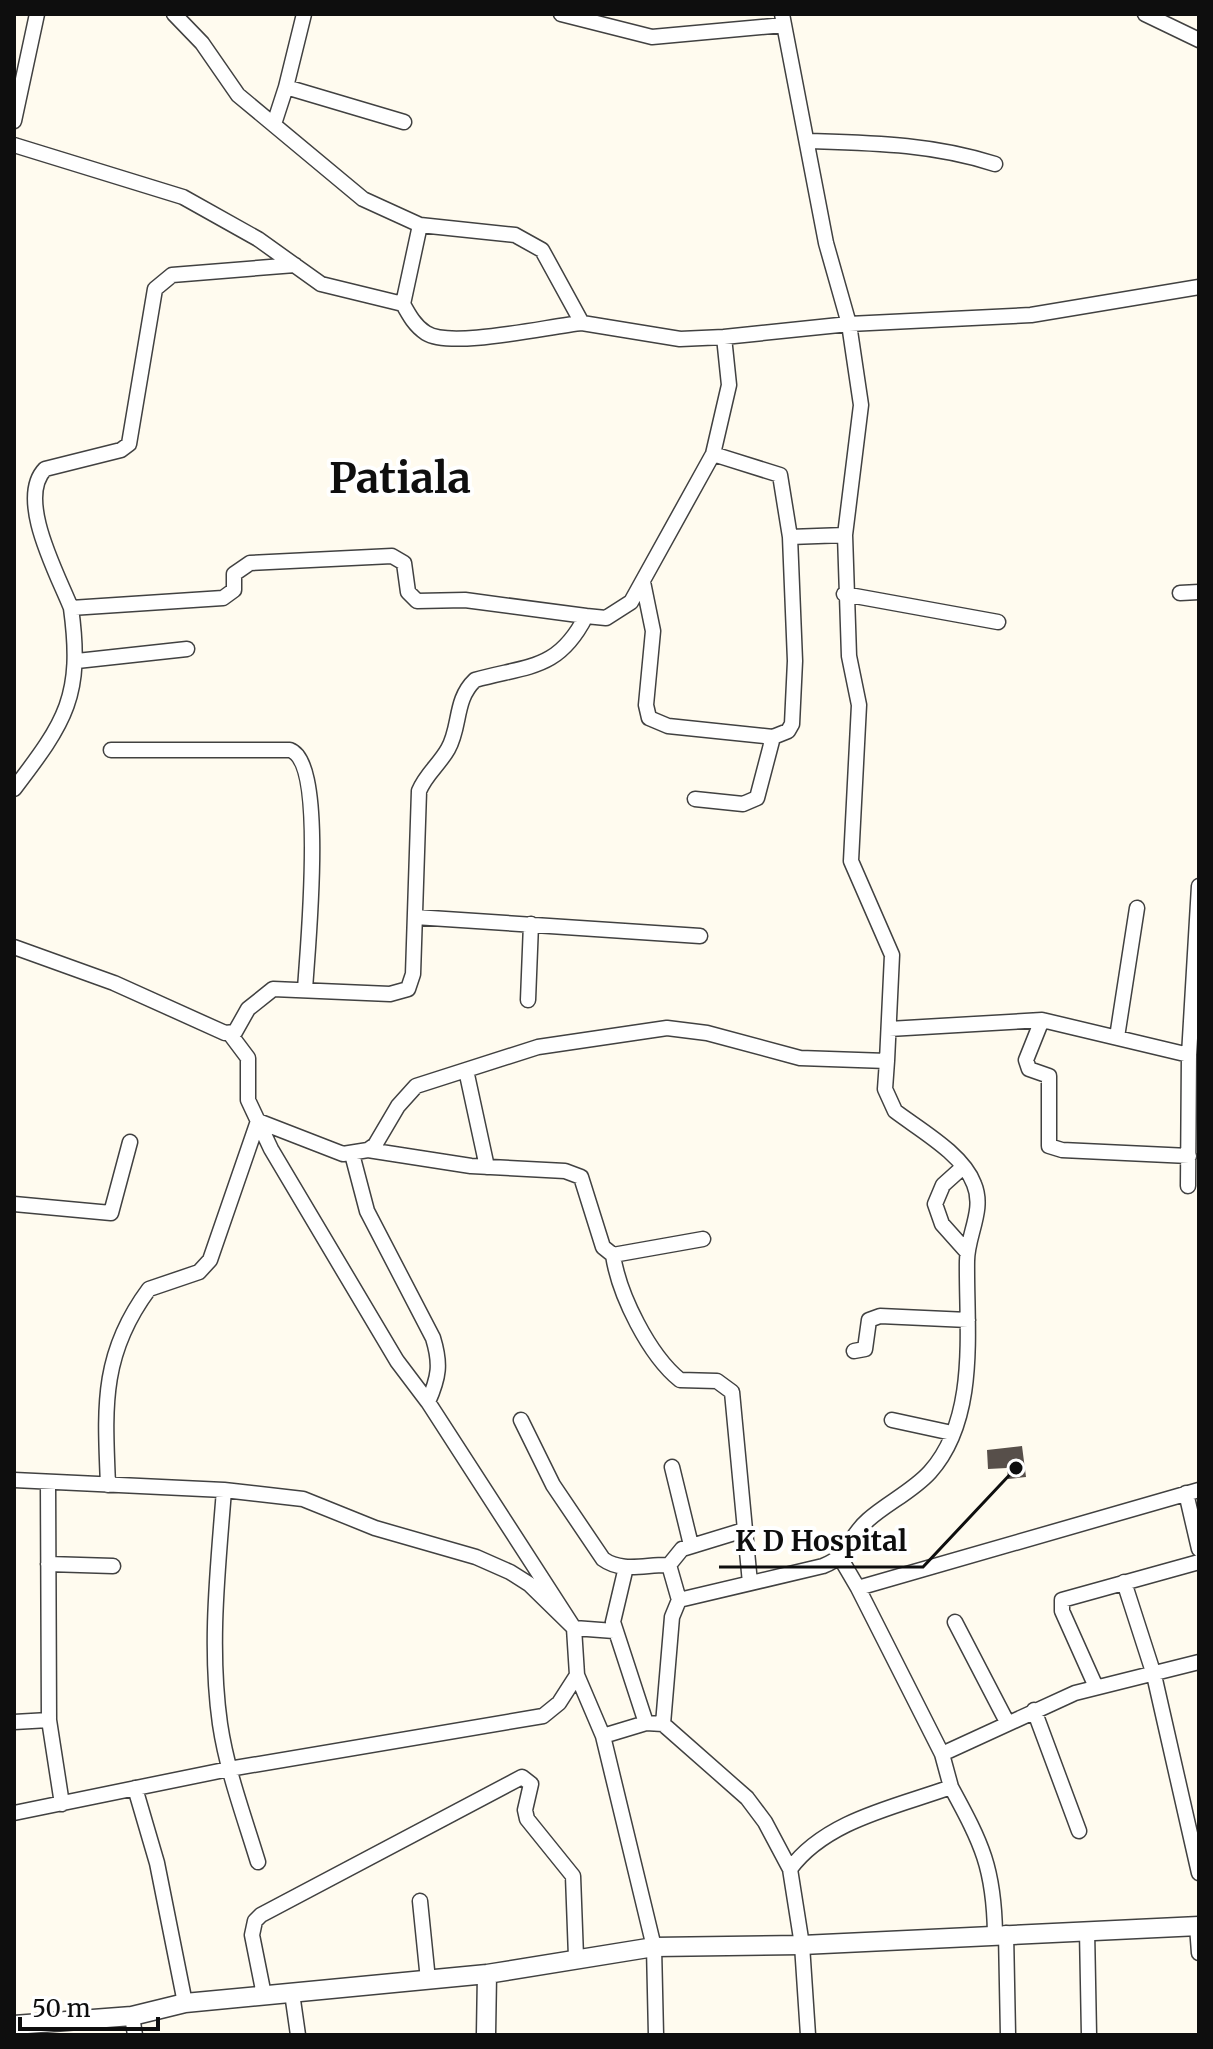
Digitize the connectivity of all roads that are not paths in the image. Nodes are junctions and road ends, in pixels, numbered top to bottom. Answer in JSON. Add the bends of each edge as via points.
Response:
{"nodes":[{"id":1,"x":37,"y":14,"type":"edge"},
{"id":2,"x":174,"y":14,"type":"edge"},
{"id":3,"x":304,"y":14,"type":"edge"},
{"id":4,"x":561,"y":14,"type":"edge"},
{"id":5,"x":1145,"y":14,"type":"edge"},
{"id":6,"x":783,"y":20,"type":"edge"},
{"id":7,"x":1199,"y":40,"type":"edge"},
{"id":8,"x":286,"y":87,"type":"junction"},
{"id":9,"x":14,"y":121,"type":"edge"},
{"id":10,"x":404,"y":122,"type":"dead end"},
{"id":11,"x":274,"y":124,"type":"junction"},
{"id":12,"x":809,"y":141,"type":"junction"},
{"id":13,"x":14,"y":145,"type":"edge"},
{"id":14,"x":995,"y":164,"type":"dead end"},
{"id":15,"x":420,"y":225,"type":"junction"},
{"id":16,"x":295,"y":265,"type":"junction"},
{"id":17,"x":1199,"y":287,"type":"edge"},
{"id":18,"x":403,"y":304,"type":"junction"},
{"id":19,"x":582,"y":323,"type":"junction"},
{"id":20,"x":849,"y":324,"type":"junction"},
{"id":21,"x":724,"y":337,"type":"junction"},
{"id":22,"x":713,"y":454,"type":"junction"},
{"id":23,"x":845,"y":535,"type":"junction"},
{"id":24,"x":790,"y":537,"type":"junction"},
{"id":25,"x":643,"y":582,"type":"junction"},
{"id":26,"x":1199,"y":592,"type":"edge"},
{"id":27,"x":1180,"y":593,"type":"dead end"},
{"id":28,"x":844,"y":594,"type":"junction"},
{"id":29,"x":71,"y":608,"type":"junction"},
{"id":30,"x":586,"y":616,"type":"junction"},
{"id":31,"x":998,"y":622,"type":"dead end"},
{"id":32,"x":187,"y":649,"type":"dead end"},
{"id":33,"x":77,"y":661,"type":"junction"},
{"id":34,"x":773,"y":737,"type":"junction"},
{"id":35,"x":111,"y":750,"type":"dead end"},
{"id":36,"x":14,"y":789,"type":"edge"},
{"id":37,"x":695,"y":799,"type":"dead end"},
{"id":38,"x":1199,"y":886,"type":"edge"},
{"id":39,"x":1137,"y":908,"type":"dead end"},
{"id":40,"x":415,"y":917,"type":"junction"},
{"id":41,"x":531,"y":924,"type":"junction"},
{"id":42,"x":700,"y":936,"type":"dead end"},
{"id":43,"x":14,"y":947,"type":"edge"},
{"id":44,"x":305,"y":990,"type":"junction"},
{"id":45,"x":528,"y":1000,"type":"dead end"},
{"id":46,"x":1042,"y":1020,"type":"junction"},
{"id":47,"x":889,"y":1029,"type":"junction"},
{"id":48,"x":230,"y":1034,"type":"junction"},
{"id":49,"x":1117,"y":1037,"type":"junction"},
{"id":50,"x":1189,"y":1055,"type":"junction"},
{"id":51,"x":887,"y":1061,"type":"junction"},
{"id":52,"x":466,"y":1070,"type":"junction"},
{"id":53,"x":258,"y":1121,"type":"junction"},
{"id":54,"x":130,"y":1142,"type":"dead end"},
{"id":55,"x":368,"y":1150,"type":"junction"},
{"id":56,"x":352,"y":1154,"type":"junction"},
{"id":57,"x":1189,"y":1156,"type":"junction"},
{"id":58,"x":487,"y":1167,"type":"junction"},
{"id":59,"x":963,"y":1167,"type":"junction"},
{"id":60,"x":1188,"y":1186,"type":"dead end"},
{"id":61,"x":14,"y":1204,"type":"edge"},
{"id":62,"x":703,"y":1239,"type":"dead end"},
{"id":63,"x":967,"y":1252,"type":"junction"},
{"id":64,"x":613,"y":1255,"type":"junction"},
{"id":65,"x":968,"y":1320,"type":"junction"},
{"id":66,"x":854,"y":1351,"type":"dead end"},
{"id":67,"x":428,"y":1402,"type":"junction"},
{"id":68,"x":521,"y":1420,"type":"dead end"},
{"id":69,"x":892,"y":1420,"type":"dead end"},
{"id":70,"x":952,"y":1433,"type":"junction"},
{"id":71,"x":672,"y":1467,"type":"dead end"},
{"id":72,"x":14,"y":1480,"type":"edge"},
{"id":73,"x":48,"y":1482,"type":"junction"},
{"id":74,"x":108,"y":1485,"type":"junction"},
{"id":75,"x":224,"y":1490,"type":"junction"},
{"id":76,"x":1192,"y":1491,"type":"edge"},
{"id":77,"x":744,"y":1530,"type":"junction"},
{"id":78,"x":691,"y":1545,"type":"junction"},
{"id":79,"x":1199,"y":1549,"type":"edge"},
{"id":80,"x":841,"y":1559,"type":"junction"},
{"id":81,"x":1199,"y":1562,"type":"edge"},
{"id":82,"x":48,"y":1564,"type":"junction"},
{"id":83,"x":669,"y":1565,"type":"junction"},
{"id":84,"x":113,"y":1566,"type":"dead end"},
{"id":85,"x":626,"y":1567,"type":"junction"},
{"id":86,"x":1124,"y":1582,"type":"junction"},
{"id":87,"x":750,"y":1583,"type":"junction"},
{"id":88,"x":858,"y":1588,"type":"junction"},
{"id":89,"x":679,"y":1600,"type":"junction"},
{"id":90,"x":955,"y":1622,"type":"dead end"},
{"id":91,"x":574,"y":1628,"type":"junction"},
{"id":92,"x":614,"y":1631,"type":"junction"},
{"id":93,"x":1199,"y":1662,"type":"edge"},
{"id":94,"x":577,"y":1675,"type":"junction"},
{"id":95,"x":1154,"y":1675,"type":"junction"},
{"id":96,"x":1096,"y":1687,"type":"junction"},
{"id":97,"x":1034,"y":1710,"type":"junction"},
{"id":98,"x":49,"y":1720,"type":"junction"},
{"id":99,"x":14,"y":1722,"type":"edge"},
{"id":100,"x":1007,"y":1722,"type":"junction"},
{"id":101,"x":646,"y":1723,"type":"junction"},
{"id":102,"x":663,"y":1724,"type":"junction"},
{"id":103,"x":603,"y":1736,"type":"junction"},
{"id":104,"x":942,"y":1754,"type":"junction"},
{"id":105,"x":229,"y":1769,"type":"junction"},
{"id":106,"x":951,"y":1787,"type":"junction"},
{"id":107,"x":135,"y":1788,"type":"junction"},
{"id":108,"x":62,"y":1804,"type":"junction"},
{"id":109,"x":14,"y":1813,"type":"edge"},
{"id":110,"x":1079,"y":1831,"type":"dead end"},
{"id":111,"x":258,"y":1862,"type":"dead end"},
{"id":112,"x":790,"y":1869,"type":"junction"},
{"id":113,"x":1199,"y":1873,"type":"edge"},
{"id":114,"x":420,"y":1901,"type":"dead end"},
{"id":115,"x":1198,"y":1926,"type":"edge"},
{"id":116,"x":1087,"y":1930,"type":"junction"},
{"id":117,"x":1000,"y":1934,"type":"junction"},
{"id":118,"x":802,"y":1945,"type":"junction"},
{"id":119,"x":654,"y":1947,"type":"junction"},
{"id":120,"x":1199,"y":1953,"type":"edge"},
{"id":121,"x":576,"y":1957,"type":"junction"},
{"id":122,"x":487,"y":1974,"type":"junction"},
{"id":123,"x":428,"y":1980,"type":"junction"},
{"id":124,"x":292,"y":1993,"type":"junction"},
{"id":125,"x":264,"y":1995,"type":"junction"},
{"id":126,"x":185,"y":2003,"type":"junction"},
{"id":127,"x":132,"y":2016,"type":"junction"},
{"id":128,"x":17,"y":2028,"type":"edge"},
{"id":129,"x":135,"y":2035,"type":"edge"},
{"id":130,"x":298,"y":2035,"type":"edge"},
{"id":131,"x":486,"y":2035,"type":"edge"},
{"id":132,"x":656,"y":2035,"type":"edge"},
{"id":133,"x":808,"y":2035,"type":"edge"},
{"id":134,"x":1008,"y":2035,"type":"edge"},
{"id":135,"x":1089,"y":2035,"type":"edge"}],
"edges":[{"from":1,"to":9,"type":"street"},
{"from":2,"to":11,"type":"street","via":[[238,95]]},
{"from":3,"to":8,"type":"street"},
{"from":4,"to":6,"type":"street","via":[[652,37]]},
{"from":5,"to":7,"type":"street"},
{"from":6,"to":12,"type":"street"},
{"from":8,"to":10,"type":"street"},
{"from":8,"to":11,"type":"street"},
{"from":11,"to":15,"type":"street","via":[[363,199]]},
{"from":12,"to":14,"type":"street","via":[[908,144]]},
{"from":12,"to":20,"type":"street","via":[[826,243]]},
{"from":13,"to":16,"type":"street","via":[[183,197]]},
{"from":15,"to":18,"type":"street"},
{"from":15,"to":19,"type":"street","via":[[528,240],[542,250]]},
{"from":16,"to":18,"type":"street","via":[[321,284]]},
{"from":16,"to":29,"type":"street","via":[[172,275],[155,289],[129,444],[45,469],[36,483],[39,525]]},
{"from":17,"to":20,"type":"street","via":[[1031,315]]},
{"from":18,"to":19,"type":"street","via":[[427,335],[453,341]]},
{"from":19,"to":21,"type":"street","via":[[680,339]]},
{"from":20,"to":21,"type":"street"},
{"from":20,"to":23,"type":"street","via":[[861,405]]},
{"from":21,"to":22,"type":"street","via":[[729,385]]},
{"from":22,"to":24,"type":"street","via":[[780,475]]},
{"from":22,"to":25,"type":"street"},
{"from":23,"to":24,"type":"street"},
{"from":23,"to":28,"type":"street"},
{"from":24,"to":34,"type":"street","via":[[793,715],[788,731]]},
{"from":25,"to":30,"type":"street","via":[[619,612],[606,618]]},
{"from":25,"to":34,"type":"street","via":[[653,631],[649,718],[668,726]]},
{"from":26,"to":27,"type":"street"},
{"from":28,"to":31,"type":"street"},
{"from":28,"to":47,"type":"street","via":[[859,705],[851,861],[892,955]]},
{"from":29,"to":30,"type":"street","via":[[223,598],[234,590],[234,574],[250,563],[392,556],[404,563],[408,592],[417,601],[465,600]]},
{"from":29,"to":33,"type":"street"},
{"from":30,"to":40,"type":"street","via":[[575,638],[548,662],[475,680],[466,689],[447,751],[419,791]]},
{"from":32,"to":33,"type":"street"},
{"from":33,"to":36,"type":"street","via":[[62,721]]},
{"from":34,"to":37,"type":"street","via":[[753,801]]},
{"from":35,"to":44,"type":"street","via":[[290,750],[299,755],[308,773],[311,808]]},
{"from":38,"to":50,"type":"street"},
{"from":39,"to":49,"type":"street"},
{"from":40,"to":41,"type":"street"},
{"from":40,"to":44,"type":"street","via":[[408,989],[390,994]]},
{"from":41,"to":42,"type":"street"},
{"from":41,"to":45,"type":"street"},
{"from":43,"to":48,"type":"street"},
{"from":44,"to":48,"type":"street","via":[[283,988],[261,996]]},
{"from":46,"to":47,"type":"street"},
{"from":46,"to":49,"type":"street"},
{"from":46,"to":57,"type":"street","via":[[1026,1060],[1029,1069],[1049,1076],[1049,1146]]},
{"from":47,"to":51,"type":"street"},
{"from":48,"to":53,"type":"street","via":[[248,1058],[248,1100]]},
{"from":49,"to":50,"type":"street"},
{"from":50,"to":57,"type":"street"},
{"from":51,"to":52,"type":"street","via":[[800,1058],[667,1028],[538,1047]]},
{"from":51,"to":59,"type":"street","via":[[885,1089],[895,1111]]},
{"from":52,"to":55,"type":"street","via":[[409,1091]]},
{"from":52,"to":58,"type":"street"},
{"from":53,"to":56,"type":"street"},
{"from":53,"to":67,"type":"street","via":[[367,1313]]},
{"from":53,"to":74,"type":"street","via":[[210,1260],[199,1272],[149,1289],[127,1326],[105,1397]]},
{"from":54,"to":61,"type":"street","via":[[111,1213]]},
{"from":55,"to":56,"type":"street"},
{"from":55,"to":58,"type":"street"},
{"from":56,"to":67,"type":"street","via":[[367,1211],[433,1338],[440,1375]]},
{"from":57,"to":60,"type":"street"},
{"from":58,"to":64,"type":"street","via":[[565,1171],[581,1177],[603,1247]]},
{"from":59,"to":63,"type":"street","via":[[978,1194]]},
{"from":59,"to":63,"type":"street","via":[[943,1185],[935,1204],[942,1224]]},
{"from":62,"to":64,"type":"street"},
{"from":63,"to":65,"type":"street"},
{"from":64,"to":77,"type":"street","via":[[630,1308],[666,1367],[680,1380],[717,1381],[732,1392]]},
{"from":65,"to":66,"type":"street","via":[[880,1316],[869,1320],[865,1349]]},
{"from":65,"to":70,"type":"street","via":[[963,1392]]},
{"from":67,"to":91,"type":"street"},
{"from":68,"to":85,"type":"street","via":[[553,1485],[598,1553],[613,1566]]},
{"from":69,"to":70,"type":"street"},
{"from":70,"to":80,"type":"street","via":[[934,1468],[868,1519]]},
{"from":71,"to":78,"type":"street"},
{"from":72,"to":73,"type":"street"},
{"from":73,"to":74,"type":"street"},
{"from":73,"to":82,"type":"street"},
{"from":74,"to":75,"type":"street"},
{"from":75,"to":91,"type":"street","via":[[303,1499],[391,1534],[476,1557],[529,1584]]},
{"from":75,"to":105,"type":"street","via":[[214,1656]]},
{"from":76,"to":79,"type":"street"},
{"from":76,"to":88,"type":"street"},
{"from":77,"to":78,"type":"street"},
{"from":77,"to":87,"type":"street"},
{"from":78,"to":83,"type":"street"},
{"from":80,"to":87,"type":"street"},
{"from":80,"to":88,"type":"street"},
{"from":81,"to":86,"type":"street"},
{"from":82,"to":84,"type":"street"},
{"from":82,"to":98,"type":"street"},
{"from":83,"to":85,"type":"street"},
{"from":83,"to":89,"type":"street"},
{"from":85,"to":92,"type":"street"},
{"from":86,"to":95,"type":"street"},
{"from":86,"to":96,"type":"street","via":[[1062,1600],[1062,1611]]},
{"from":87,"to":89,"type":"street"},
{"from":88,"to":104,"type":"street"},
{"from":89,"to":102,"type":"street","via":[[672,1617]]},
{"from":90,"to":100,"type":"street"},
{"from":91,"to":92,"type":"street"},
{"from":91,"to":94,"type":"street"},
{"from":92,"to":101,"type":"street"},
{"from":93,"to":95,"type":"street"},
{"from":94,"to":103,"type":"street"},
{"from":94,"to":105,"type":"street","via":[[559,1703],[543,1716]]},
{"from":95,"to":96,"type":"street"},
{"from":95,"to":113,"type":"street"},
{"from":96,"to":97,"type":"street"},
{"from":97,"to":100,"type":"street"},
{"from":97,"to":110,"type":"street"},
{"from":98,"to":99,"type":"street"},
{"from":98,"to":108,"type":"street"},
{"from":100,"to":104,"type":"street"},
{"from":101,"to":102,"type":"street"},
{"from":101,"to":103,"type":"street"},
{"from":102,"to":112,"type":"street","via":[[747,1798]]},
{"from":103,"to":119,"type":"street"},
{"from":104,"to":106,"type":"street"},
{"from":105,"to":107,"type":"street"},
{"from":105,"to":111,"type":"street"},
{"from":106,"to":112,"type":"street","via":[[828,1833],[802,1852]]},
{"from":106,"to":117,"type":"street","via":[[987,1859]]},
{"from":107,"to":108,"type":"street"},
{"from":107,"to":126,"type":"street","via":[[157,1863]]},
{"from":108,"to":109,"type":"street"},
{"from":112,"to":118,"type":"street"},
{"from":114,"to":123,"type":"street"},
{"from":115,"to":116,"type":"street"},
{"from":115,"to":120,"type":"street"},
{"from":116,"to":117,"type":"street"},
{"from":116,"to":135,"type":"street"},
{"from":117,"to":118,"type":"street"},
{"from":117,"to":134,"type":"street"},
{"from":118,"to":119,"type":"street"},
{"from":118,"to":133,"type":"street"},
{"from":119,"to":121,"type":"street"},
{"from":119,"to":132,"type":"street"},
{"from":121,"to":122,"type":"street"},
{"from":121,"to":125,"type":"street","via":[[573,1876],[527,1819],[531,1784],[522,1777],[261,1915],[252,1935]]},
{"from":122,"to":123,"type":"street"},
{"from":122,"to":131,"type":"street"},
{"from":123,"to":124,"type":"street"},
{"from":124,"to":125,"type":"street"},
{"from":124,"to":130,"type":"street"},
{"from":125,"to":126,"type":"street"},
{"from":126,"to":127,"type":"street"},
{"from":127,"to":128,"type":"street"},
{"from":127,"to":129,"type":"street"}]}
